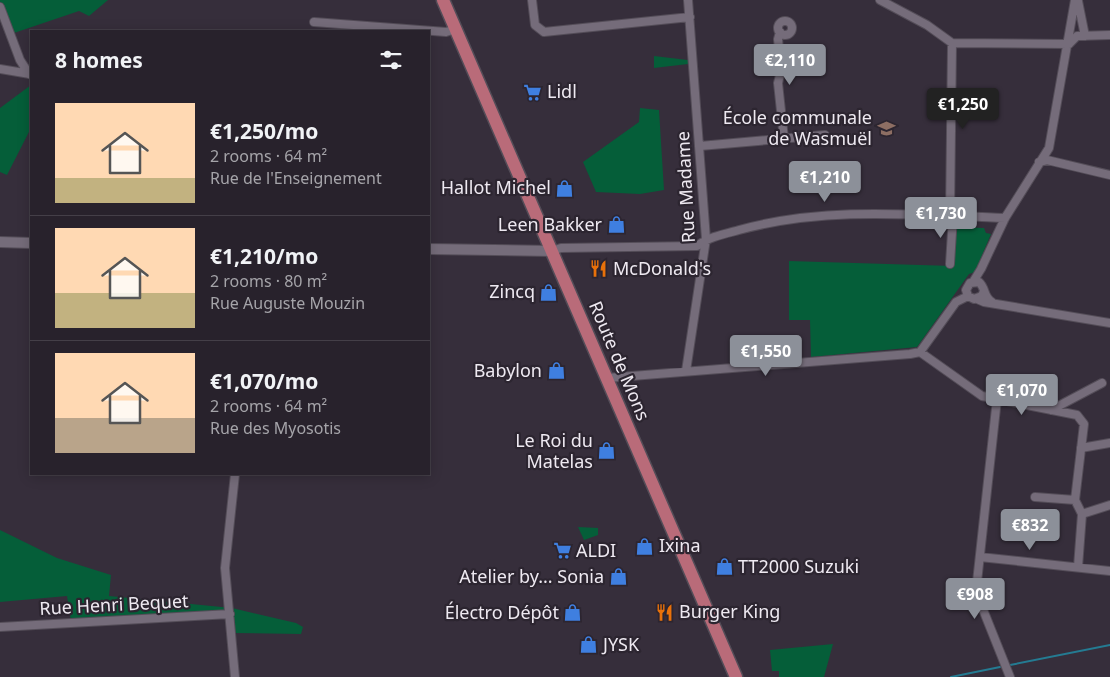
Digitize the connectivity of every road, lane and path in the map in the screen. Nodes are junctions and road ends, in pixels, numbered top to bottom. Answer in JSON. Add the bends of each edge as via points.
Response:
{"nodes":[{"id":1,"x":443,"y":0,"type":"edge"},
{"id":2,"x":532,"y":0,"type":"edge"},
{"id":3,"x":688,"y":0,"type":"edge"},
{"id":4,"x":880,"y":0,"type":"edge"},
{"id":5,"x":1077,"y":0,"type":"edge"},
{"id":6,"x":0,"y":7,"type":"edge"},
{"id":7,"x":690,"y":17,"type":"junction"},
{"id":8,"x":314,"y":22,"type":"dead end"},
{"id":9,"x":456,"y":29,"type":"junction"},
{"id":10,"x":420,"y":30,"type":"edge"},
{"id":11,"x":430,"y":31,"type":"edge"},
{"id":12,"x":780,"y":32,"type":"dead end"},
{"id":13,"x":1110,"y":35,"type":"edge"},
{"id":14,"x":1085,"y":36,"type":"junction"},
{"id":15,"x":952,"y":43,"type":"junction"},
{"id":16,"x":1069,"y":44,"type":"junction"},
{"id":17,"x":0,"y":69,"type":"edge"},
{"id":18,"x":30,"y":74,"type":"edge"},
{"id":19,"x":825,"y":135,"type":"dead end"},
{"id":20,"x":784,"y":139,"type":"junction"},
{"id":21,"x":700,"y":146,"type":"junction"},
{"id":22,"x":1039,"y":162,"type":"junction"},
{"id":23,"x":1110,"y":175,"type":"edge"},
{"id":24,"x":952,"y":216,"type":"junction"},
{"id":25,"x":1005,"y":218,"type":"junction"},
{"id":26,"x":706,"y":239,"type":"junction"},
{"id":27,"x":0,"y":242,"type":"edge"},
{"id":28,"x":30,"y":243,"type":"edge"},
{"id":29,"x":430,"y":249,"type":"edge"},
{"id":30,"x":552,"y":251,"type":"junction"},
{"id":31,"x":950,"y":264,"type":"dead end"},
{"id":32,"x":974,"y":288,"type":"junction"},
{"id":33,"x":996,"y":304,"type":"junction"},
{"id":34,"x":1110,"y":323,"type":"edge"},
{"id":35,"x":920,"y":352,"type":"junction"},
{"id":36,"x":686,"y":372,"type":"junction"},
{"id":37,"x":607,"y":378,"type":"junction"},
{"id":38,"x":1102,"y":383,"type":"dead end"},
{"id":39,"x":997,"y":399,"type":"junction"},
{"id":40,"x":1051,"y":410,"type":"junction"},
{"id":41,"x":1110,"y":442,"type":"edge"},
{"id":42,"x":1081,"y":448,"type":"junction"},
{"id":43,"x":236,"y":475,"type":"edge"},
{"id":44,"x":1035,"y":497,"type":"dead end"},
{"id":45,"x":1075,"y":500,"type":"junction"},
{"id":46,"x":1110,"y":504,"type":"edge"},
{"id":47,"x":1082,"y":514,"type":"junction"},
{"id":48,"x":980,"y":557,"type":"junction"},
{"id":49,"x":1078,"y":567,"type":"junction"},
{"id":50,"x":1110,"y":571,"type":"edge"},
{"id":51,"x":230,"y":614,"type":"junction"},
{"id":52,"x":0,"y":627,"type":"edge"},
{"id":53,"x":235,"y":677,"type":"edge"},
{"id":54,"x":736,"y":677,"type":"edge"},
{"id":55,"x":1010,"y":677,"type":"edge"}],
"edges":[{"from":1,"to":9,"type":"main road","name":"Route de Mons"},
{"from":2,"to":7,"type":"street","via":[[535,25],[544,32]]},
{"from":3,"to":7,"type":"street","name":"Rue Madame"},
{"from":4,"to":15,"type":"street","via":[[927,25]]},
{"from":5,"to":14,"type":"street"},
{"from":5,"to":16,"type":"street"},
{"from":6,"to":18,"type":"street","via":[[20,60]]},
{"from":7,"to":21,"type":"street","name":"Rue Madame"},
{"from":8,"to":10,"type":"street"},
{"from":9,"to":11,"type":"street"},
{"from":9,"to":30,"type":"main road","name":"Route de Mons"},
{"from":12,"to":20,"type":"street","via":[[781,71],[778,83]]},
{"from":13,"to":14,"type":"street"},
{"from":14,"to":16,"type":"street","via":[[1077,36]]},
{"from":15,"to":16,"type":"street"},
{"from":15,"to":24,"type":"street"},
{"from":16,"to":22,"type":"street","via":[[1051,142]]},
{"from":17,"to":18,"type":"street"},
{"from":19,"to":20,"type":"street"},
{"from":20,"to":21,"type":"street"},
{"from":21,"to":26,"type":"street","name":"Rue Madame"},
{"from":22,"to":23,"type":"street","via":[[1046,160]]},
{"from":22,"to":25,"type":"street"},
{"from":24,"to":25,"type":"street"},
{"from":24,"to":26,"type":"street","via":[[828,214],[762,224]]},
{"from":24,"to":31,"type":"street"},
{"from":25,"to":32,"type":"street"},
{"from":26,"to":30,"type":"street","via":[[697,246],[688,247],[561,248]]},
{"from":26,"to":36,"type":"street","name":"Rue Madame"},
{"from":27,"to":28,"type":"street"},
{"from":29,"to":30,"type":"street"},
{"from":30,"to":37,"type":"main road","name":"Route de Mons"},
{"from":32,"to":33,"type":"street"},
{"from":32,"to":33,"type":"street","via":[[977,299]]},
{"from":32,"to":35,"type":"street","via":[[956,302]]},
{"from":33,"to":34,"type":"street"},
{"from":35,"to":36,"type":"street"},
{"from":35,"to":39,"type":"street","via":[[982,396]]},
{"from":36,"to":37,"type":"street"},
{"from":37,"to":54,"type":"main road","name":"Route de Mons"},
{"from":38,"to":40,"type":"street"},
{"from":39,"to":40,"type":"street"},
{"from":39,"to":48,"type":"street"},
{"from":40,"to":42,"type":"street","via":[[1077,415],[1084,424]]},
{"from":41,"to":42,"type":"street"},
{"from":42,"to":45,"type":"street"},
{"from":43,"to":51,"type":"street","via":[[225,568]]},
{"from":44,"to":45,"type":"street"},
{"from":45,"to":47,"type":"street"},
{"from":46,"to":47,"type":"street"},
{"from":47,"to":49,"type":"street"},
{"from":48,"to":49,"type":"street"},
{"from":48,"to":55,"type":"street","via":[[979,596]]},
{"from":49,"to":50,"type":"street"},
{"from":51,"to":52,"type":"street","name":"Rue Henri Bequet"},
{"from":51,"to":53,"type":"street"}]}
